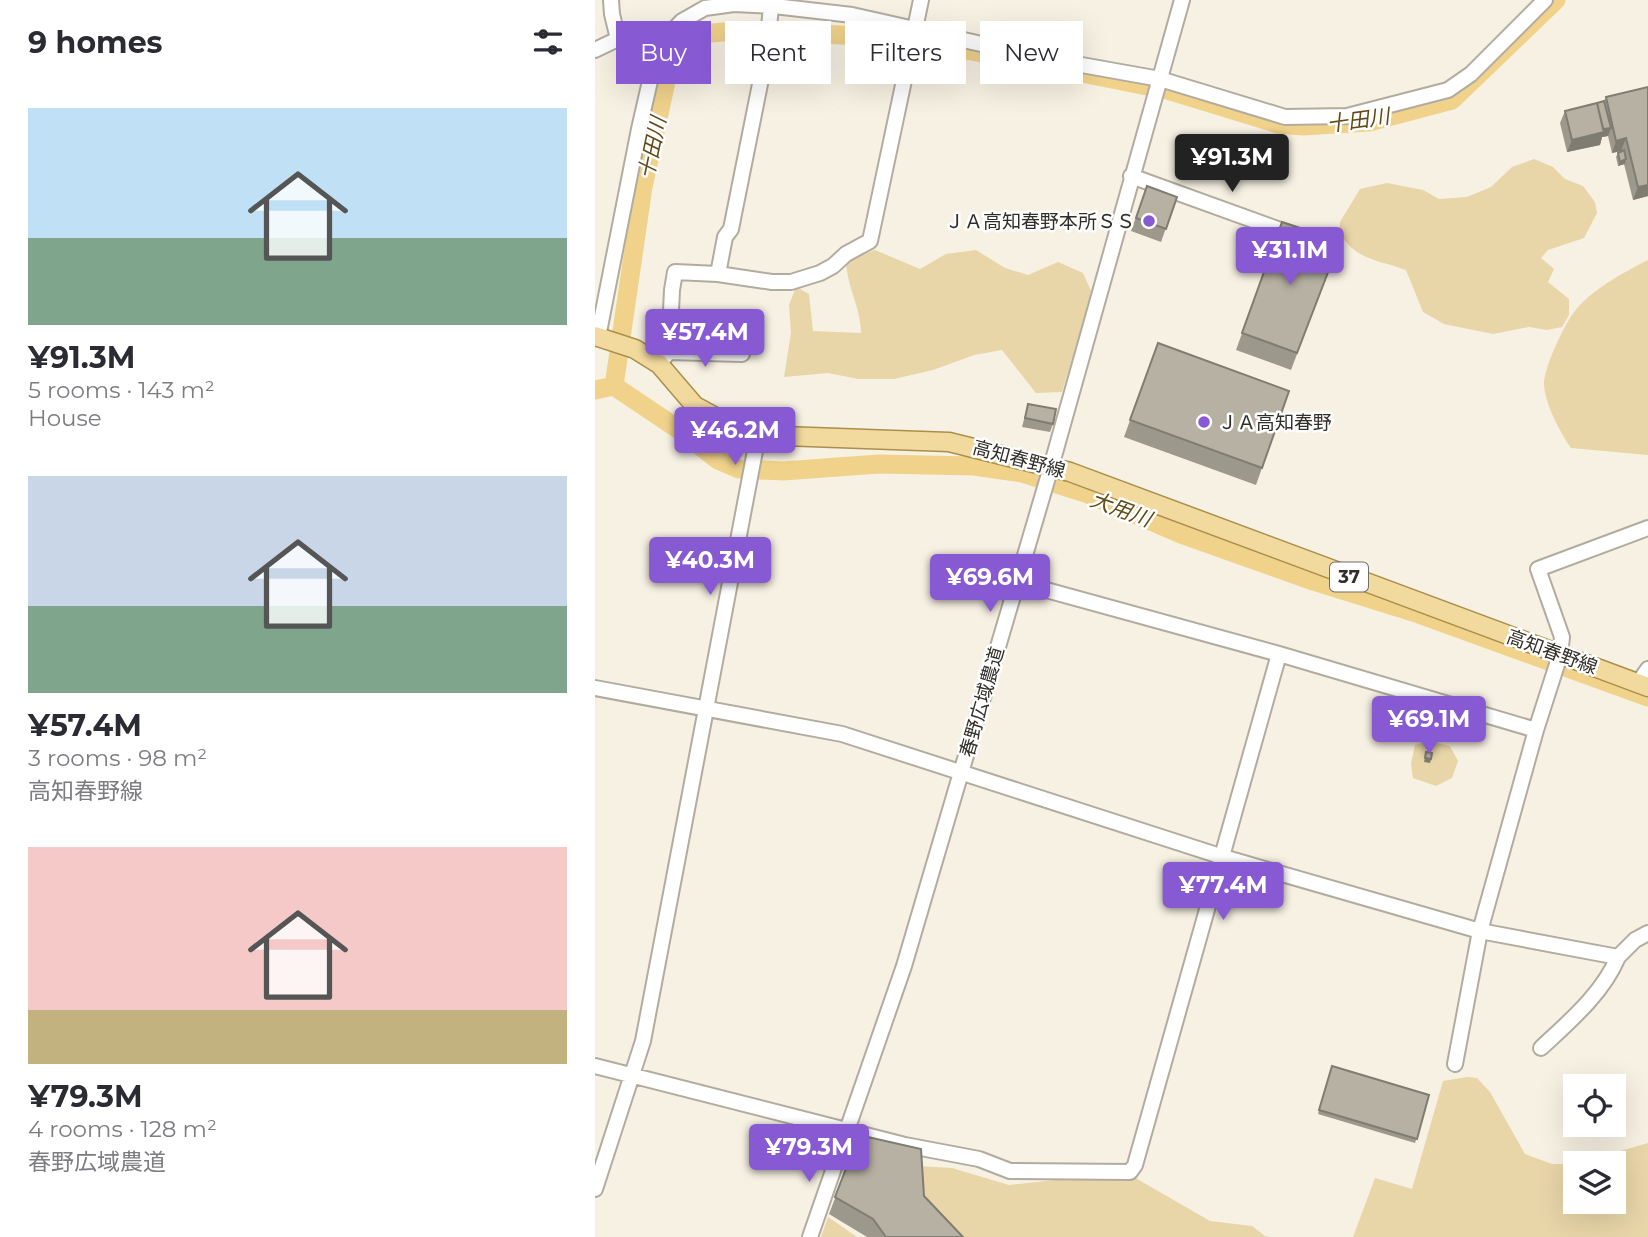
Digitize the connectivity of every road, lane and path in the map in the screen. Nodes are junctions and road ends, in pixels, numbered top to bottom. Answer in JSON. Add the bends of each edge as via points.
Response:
{"nodes":[{"id":1,"x":611,"y":0,"type":"edge"},
{"id":2,"x":921,"y":0,"type":"edge"},
{"id":3,"x":1182,"y":0,"type":"edge"},
{"id":4,"x":1545,"y":0,"type":"edge"},
{"id":5,"x":771,"y":6,"type":"junction"},
{"id":6,"x":683,"y":21,"type":"edge"},
{"id":7,"x":879,"y":21,"type":"edge"},
{"id":8,"x":916,"y":21,"type":"edge"},
{"id":9,"x":616,"y":31,"type":"edge"},
{"id":10,"x":616,"y":40,"type":"edge"},
{"id":11,"x":966,"y":41,"type":"edge"},
{"id":12,"x":595,"y":50,"type":"edge"},
{"id":13,"x":1160,"y":81,"type":"junction"},
{"id":14,"x":649,"y":84,"type":"edge"},
{"id":15,"x":903,"y":84,"type":"edge"},
{"id":16,"x":1131,"y":176,"type":"junction"},
{"id":17,"x":1307,"y":239,"type":"edge"},
{"id":18,"x":718,"y":274,"type":"junction"},
{"id":19,"x":598,"y":337,"type":"edge"},
{"id":20,"x":742,"y":354,"type":"dead end"},
{"id":21,"x":664,"y":358,"type":"junction"},
{"id":22,"x":757,"y":443,"type":"junction"},
{"id":23,"x":1051,"y":467,"type":"junction"},
{"id":24,"x":1648,"y":528,"type":"edge"},
{"id":25,"x":1017,"y":582,"type":"junction"},
{"id":26,"x":1279,"y":654,"type":"junction"},
{"id":27,"x":1557,"y":663,"type":"junction"},
{"id":28,"x":1645,"y":680,"type":"edge"},
{"id":29,"x":595,"y":688,"type":"edge"},
{"id":30,"x":706,"y":710,"type":"junction"},
{"id":31,"x":1536,"y":730,"type":"junction"},
{"id":32,"x":961,"y":773,"type":"junction"},
{"id":33,"x":1223,"y":857,"type":"junction"},
{"id":34,"x":1480,"y":931,"type":"junction"},
{"id":35,"x":1648,"y":933,"type":"edge"},
{"id":36,"x":1618,"y":957,"type":"junction"},
{"id":37,"x":1541,"y":1048,"type":"dead end"},
{"id":38,"x":1455,"y":1064,"type":"dead end"},
{"id":39,"x":595,"y":1066,"type":"edge"},
{"id":40,"x":630,"y":1076,"type":"junction"},
{"id":41,"x":845,"y":1136,"type":"junction"},
{"id":42,"x":599,"y":1163,"type":"edge"},
{"id":43,"x":595,"y":1189,"type":"edge"},
{"id":44,"x":810,"y":1237,"type":"edge"}],
"edges":[{"from":1,"to":9,"type":"street"},
{"from":2,"to":8,"type":"street"},
{"from":3,"to":13,"type":"street","name":"春野広域農道"},
{"from":4,"to":13,"type":"street","via":[[1471,74],[1448,90],[1347,116],[1285,117]]},
{"from":5,"to":6,"type":"street","via":[[705,8]]},
{"from":5,"to":7,"type":"street"},
{"from":5,"to":18,"type":"street","via":[[768,49]]},
{"from":10,"to":12,"type":"street"},
{"from":11,"to":13,"type":"street"},
{"from":13,"to":16,"type":"street","name":"春野広域農道"},
{"from":14,"to":19,"type":"street"},
{"from":15,"to":18,"type":"street","via":[[870,241],[820,273],[791,282]]},
{"from":16,"to":17,"type":"street"},
{"from":16,"to":23,"type":"street","name":"春野広域農道"},
{"from":18,"to":21,"type":"street","via":[[675,272]]},
{"from":19,"to":21,"type":"main road","name":"高知春野線","number":"37"},
{"from":20,"to":21,"type":"street"},
{"from":21,"to":22,"type":"main road","name":"高知春野線","number":"37","via":[[695,406]]},
{"from":22,"to":23,"type":"main road","name":"高知春野線","number":"37","via":[[949,442]]},
{"from":22,"to":30,"type":"street"},
{"from":23,"to":25,"type":"street","name":"春野広域農道"},
{"from":23,"to":27,"type":"main road","name":"高知春野線","number":"37","via":[[1111,486]]},
{"from":24,"to":27,"type":"street","via":[[1538,569],[1562,637]]},
{"from":25,"to":26,"type":"street"},
{"from":25,"to":32,"type":"street","name":"春野広域農道"},
{"from":26,"to":31,"type":"street"},
{"from":26,"to":33,"type":"street"},
{"from":27,"to":28,"type":"main road","name":"高知春野線","number":"37"},
{"from":27,"to":31,"type":"street"},
{"from":29,"to":30,"type":"street"},
{"from":30,"to":32,"type":"street","via":[[842,734]]},
{"from":30,"to":40,"type":"street","via":[[643,1041]]},
{"from":31,"to":34,"type":"street"},
{"from":32,"to":33,"type":"street"},
{"from":32,"to":41,"type":"street","name":"春野広域農道","via":[[904,967]]},
{"from":33,"to":34,"type":"street"},
{"from":33,"to":41,"type":"street","via":[[1130,1172],[1010,1171],[979,1160]]},
{"from":34,"to":36,"type":"street"},
{"from":34,"to":38,"type":"street"},
{"from":35,"to":36,"type":"street"},
{"from":36,"to":37,"type":"street","via":[[1607,980]]},
{"from":39,"to":40,"type":"street"},
{"from":40,"to":41,"type":"street"},
{"from":40,"to":42,"type":"street"},
{"from":41,"to":44,"type":"street","name":"春野広域農道"},
{"from":42,"to":43,"type":"street"}]}
